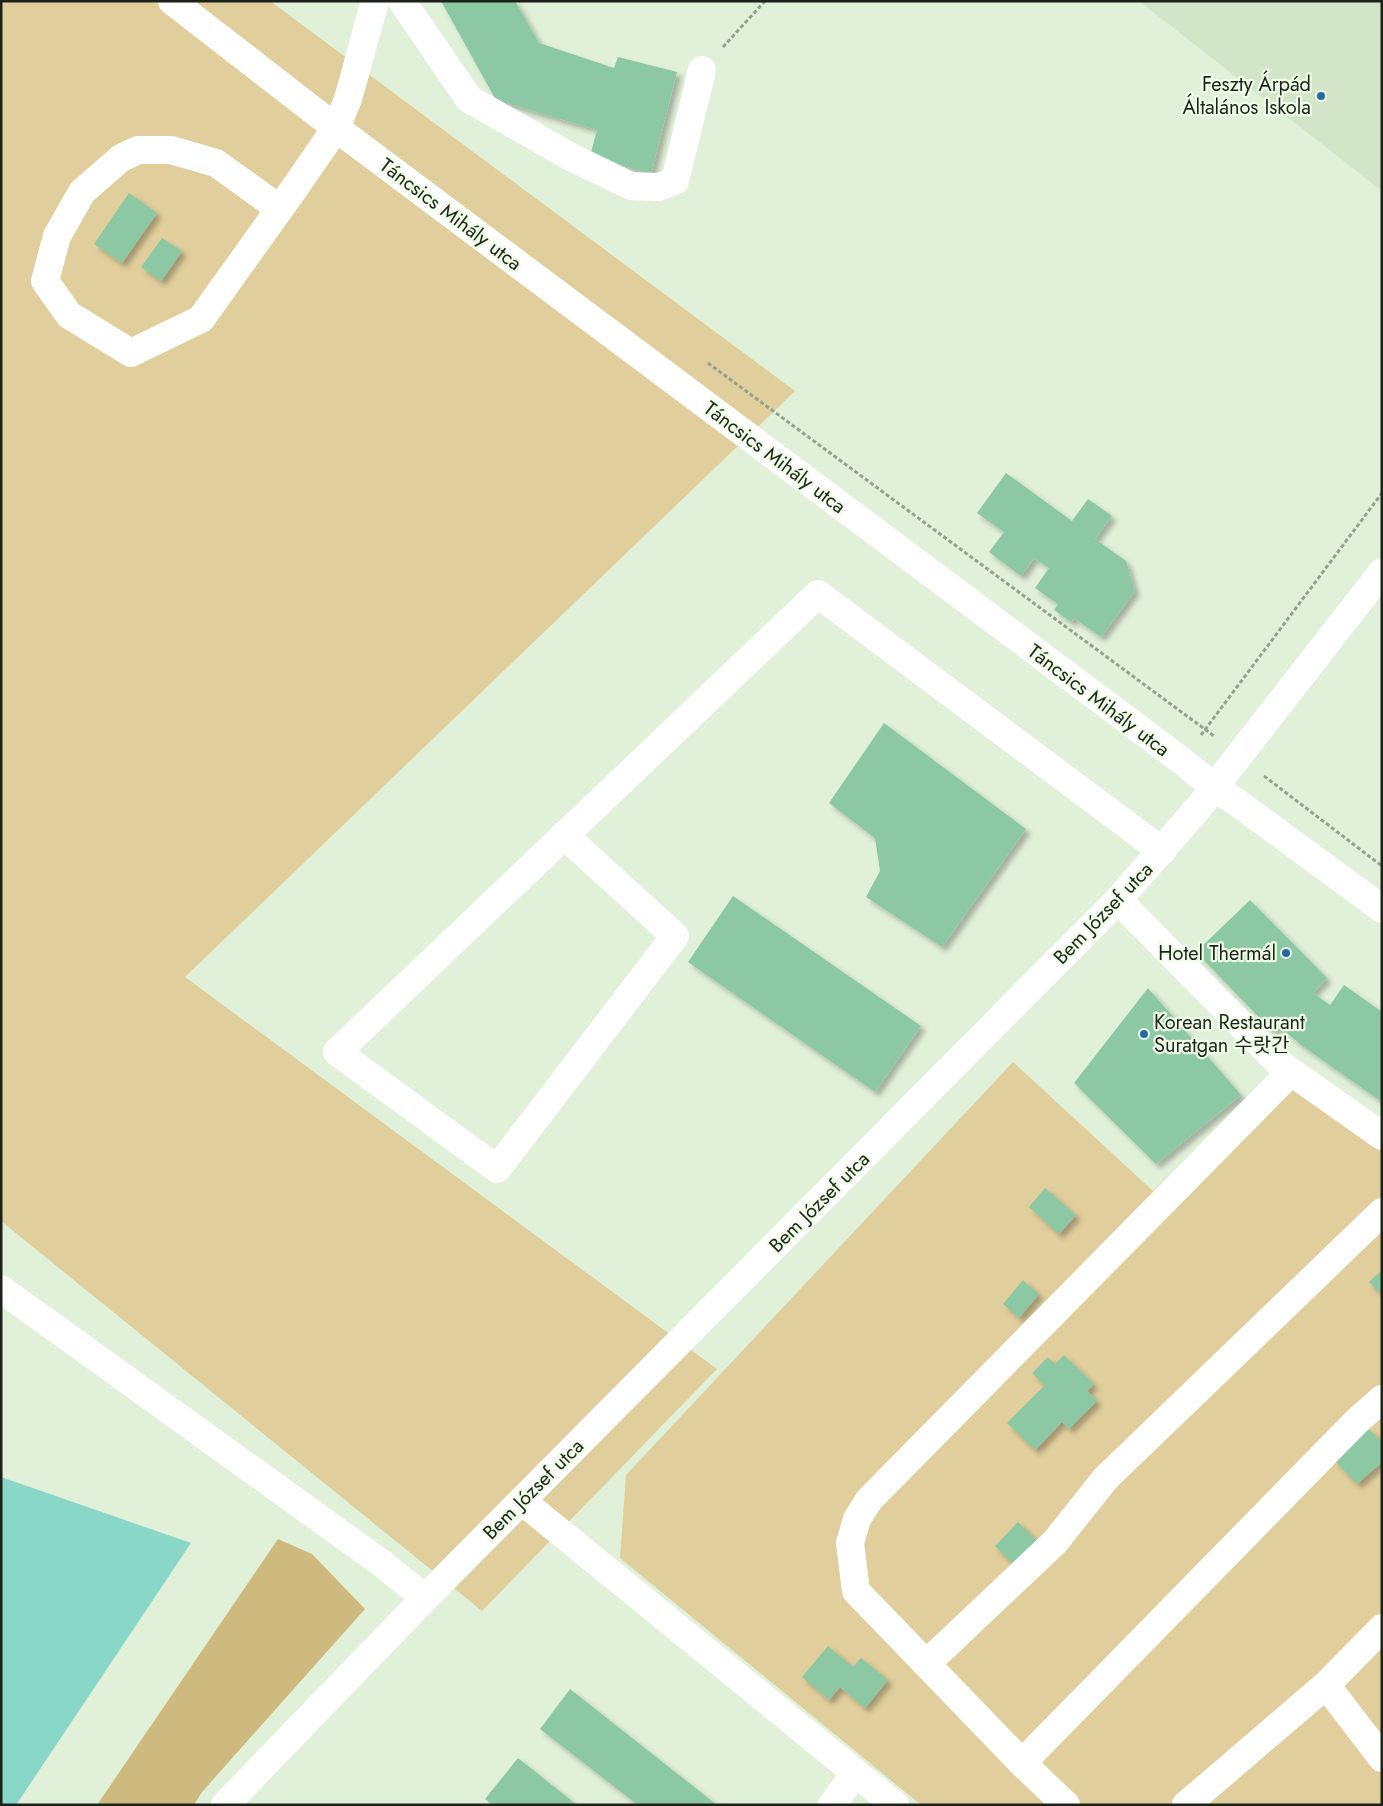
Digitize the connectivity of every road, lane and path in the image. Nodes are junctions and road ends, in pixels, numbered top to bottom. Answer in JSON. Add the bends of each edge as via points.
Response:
{"nodes":[{"id":1,"x":172,"y":1,"type":"edge"},
{"id":2,"x":375,"y":1,"type":"edge"},
{"id":3,"x":402,"y":1,"type":"edge"},
{"id":4,"x":765,"y":1,"type":"edge"},
{"id":5,"x":702,"y":70,"type":"joint"},
{"id":6,"x":336,"y":128,"type":"junction"},
{"id":7,"x":280,"y":209,"type":"junction"},
{"id":8,"x":701,"y":358,"type":"dead end"},
{"id":9,"x":1382,"y":493,"type":"edge"},
{"id":10,"x":1381,"y":573,"type":"edge"},
{"id":11,"x":1205,"y":729,"type":"junction"},
{"id":12,"x":1240,"y":757,"type":"junction"},
{"id":13,"x":1182,"y":761,"type":"junction"},
{"id":14,"x":1214,"y":788,"type":"junction"},
{"id":15,"x":564,"y":835,"type":"junction"},
{"id":16,"x":1162,"y":850,"type":"junction"},
{"id":17,"x":1382,"y":866,"type":"edge"},
{"id":18,"x":1118,"y":900,"type":"junction"},
{"id":19,"x":1382,"y":909,"type":"edge"},
{"id":20,"x":1291,"y":1072,"type":"junction"},
{"id":21,"x":1382,"y":1136,"type":"edge"},
{"id":22,"x":1382,"y":1212,"type":"edge"},
{"id":23,"x":1,"y":1289,"type":"edge"},
{"id":24,"x":1382,"y":1399,"type":"edge"},
{"id":25,"x":522,"y":1501,"type":"junction"},
{"id":26,"x":425,"y":1598,"type":"junction"},
{"id":27,"x":1382,"y":1628,"type":"edge"},
{"id":28,"x":926,"y":1664,"type":"junction"},
{"id":29,"x":1326,"y":1685,"type":"junction"},
{"id":30,"x":1382,"y":1758,"type":"edge"},
{"id":31,"x":1022,"y":1763,"type":"junction"},
{"id":32,"x":855,"y":1773,"type":"junction"},
{"id":33,"x":225,"y":1805,"type":"edge"},
{"id":34,"x":832,"y":1805,"type":"edge"},
{"id":35,"x":895,"y":1805,"type":"edge"},
{"id":36,"x":1066,"y":1805,"type":"edge"},
{"id":37,"x":1186,"y":1805,"type":"edge"}],
"edges":[{"from":1,"to":6,"type":"street","name":"Táncsics Mihály utca"},
{"from":2,"to":6,"type":"street","via":[[348,99]]},
{"from":3,"to":5,"type":"street","via":[[469,99],[569,156],[631,186],[659,187],[676,181]]},
{"from":4,"to":5,"type":"path"},
{"from":6,"to":7,"type":"street"},
{"from":6,"to":13,"type":"street","name":"Táncsics Mihály utca"},
{"from":7,"to":7,"type":"street","via":[[202,319],[131,353],[69,315],[45,281],[57,236],[82,192],[121,158],[138,150],[171,150],[216,163]]},
{"from":8,"to":11,"type":"path"},
{"from":9,"to":11,"type":"path"},
{"from":10,"to":12,"type":"street","name":"Bem József utca"},
{"from":11,"to":12,"type":"path"},
{"from":11,"to":13,"type":"path"},
{"from":12,"to":14,"type":"street","name":"Bem József utca"},
{"from":12,"to":17,"type":"path"},
{"from":13,"to":14,"type":"street","name":"Táncsics Mihály utca"},
{"from":14,"to":16,"type":"street","name":"Bem József utca"},
{"from":14,"to":19,"type":"street","name":"Táncsics Mihály utca"},
{"from":15,"to":15,"type":"street","via":[[337,1052],[497,1169],[675,936]]},
{"from":15,"to":16,"type":"street","via":[[818,594]]},
{"from":16,"to":18,"type":"street","name":"Bem József utca"},
{"from":18,"to":20,"type":"street"},
{"from":18,"to":25,"type":"street","name":"Bem József utca"},
{"from":20,"to":21,"type":"street"},
{"from":20,"to":28,"type":"street","via":[[869,1500],[857,1519],[850,1543],[856,1591]]},
{"from":22,"to":28,"type":"street","via":[[1105,1479],[1055,1542]]},
{"from":23,"to":26,"type":"street","via":[[380,1562]]},
{"from":24,"to":31,"type":"street"},
{"from":25,"to":26,"type":"street","name":"Bem József utca"},
{"from":25,"to":32,"type":"street"},
{"from":26,"to":33,"type":"street","name":"Bem József utca"},
{"from":27,"to":29,"type":"street"},
{"from":28,"to":31,"type":"street"},
{"from":29,"to":30,"type":"street"},
{"from":29,"to":37,"type":"street"},
{"from":31,"to":36,"type":"street"},
{"from":32,"to":34,"type":"street"},
{"from":32,"to":35,"type":"street"}]}
